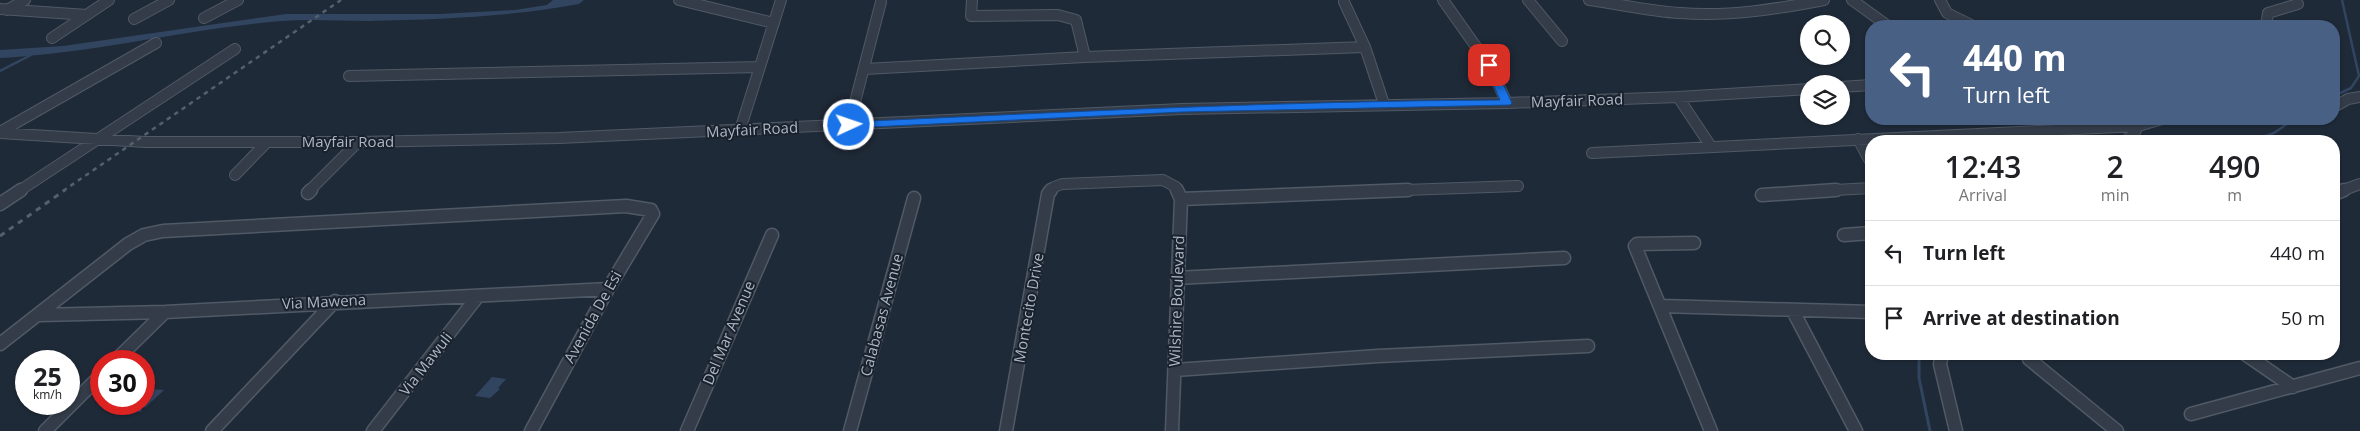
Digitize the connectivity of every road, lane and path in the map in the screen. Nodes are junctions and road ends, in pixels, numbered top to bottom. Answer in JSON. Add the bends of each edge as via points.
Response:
{"nodes":[{"id":1,"x":25,"y":0,"type":"edge"},
{"id":2,"x":109,"y":0,"type":"edge"},
{"id":3,"x":169,"y":0,"type":"edge"},
{"id":4,"x":238,"y":0,"type":"edge"},
{"id":5,"x":679,"y":0,"type":"edge"},
{"id":6,"x":781,"y":0,"type":"edge"},
{"id":7,"x":972,"y":0,"type":"edge"},
{"id":8,"x":1443,"y":0,"type":"edge"},
{"id":9,"x":1528,"y":0,"type":"edge"},
{"id":10,"x":1589,"y":0,"type":"edge"},
{"id":11,"x":1824,"y":0,"type":"edge"},
{"id":12,"x":1852,"y":0,"type":"edge"},
{"id":13,"x":1940,"y":0,"type":"edge"},
{"id":14,"x":881,"y":2,"type":"dead end"},
{"id":15,"x":1344,"y":2,"type":"dead end"},
{"id":16,"x":2298,"y":4,"type":"dead end"},
{"id":17,"x":4,"y":10,"type":"edge"},
{"id":18,"x":87,"y":14,"type":"junction"},
{"id":19,"x":204,"y":18,"type":"dead end"},
{"id":20,"x":134,"y":19,"type":"dead end"},
{"id":21,"x":1880,"y":20,"type":"edge"},
{"id":22,"x":1961,"y":20,"type":"edge"},
{"id":23,"x":2267,"y":20,"type":"edge"},
{"id":24,"x":774,"y":23,"type":"junction"},
{"id":25,"x":52,"y":38,"type":"dead end"},
{"id":26,"x":1562,"y":41,"type":"dead end"},
{"id":27,"x":156,"y":43,"type":"dead end"},
{"id":28,"x":1365,"y":47,"type":"junction"},
{"id":29,"x":235,"y":49,"type":"dead end"},
{"id":30,"x":1086,"y":57,"type":"junction"},
{"id":31,"x":760,"y":67,"type":"junction"},
{"id":32,"x":865,"y":69,"type":"junction"},
{"id":33,"x":349,"y":76,"type":"dead end"},
{"id":34,"x":1865,"y":85,"type":"edge"},
{"id":35,"x":1850,"y":86,"type":"edge"},
{"id":36,"x":1800,"y":90,"type":"edge"},
{"id":37,"x":1678,"y":97,"type":"junction"},
{"id":38,"x":2360,"y":97,"type":"edge"},
{"id":39,"x":1506,"y":103,"type":"junction"},
{"id":40,"x":1384,"y":104,"type":"junction"},
{"id":41,"x":2340,"y":104,"type":"edge"},
{"id":42,"x":849,"y":125,"type":"junction"},
{"id":43,"x":2138,"y":126,"type":"joint"},
{"id":44,"x":740,"y":130,"type":"junction"},
{"id":45,"x":0,"y":132,"type":"edge"},
{"id":46,"x":1944,"y":135,"type":"edge"},
{"id":47,"x":2133,"y":135,"type":"edge"},
{"id":48,"x":98,"y":139,"type":"junction"},
{"id":49,"x":1858,"y":139,"type":"junction"},
{"id":50,"x":1865,"y":139,"type":"edge"},
{"id":51,"x":267,"y":142,"type":"junction"},
{"id":52,"x":358,"y":142,"type":"junction"},
{"id":53,"x":1710,"y":145,"type":"junction"},
{"id":54,"x":1865,"y":152,"type":"edge"},
{"id":55,"x":1592,"y":153,"type":"dead end"},
{"id":56,"x":235,"y":175,"type":"dead end"},
{"id":57,"x":2360,"y":184,"type":"edge"},
{"id":58,"x":1518,"y":186,"type":"dead end"},
{"id":59,"x":1865,"y":188,"type":"edge"},
{"id":60,"x":2349,"y":188,"type":"junction"},
{"id":61,"x":2340,"y":192,"type":"edge"},
{"id":62,"x":308,"y":193,"type":"dead end"},
{"id":63,"x":2360,"y":194,"type":"edge"},
{"id":64,"x":1762,"y":195,"type":"dead end"},
{"id":65,"x":914,"y":198,"type":"dead end"},
{"id":66,"x":1181,"y":199,"type":"junction"},
{"id":67,"x":0,"y":204,"type":"edge"},
{"id":68,"x":1865,"y":233,"type":"edge"},
{"id":69,"x":772,"y":235,"type":"dead end"},
{"id":70,"x":1844,"y":235,"type":"dead end"},
{"id":71,"x":1694,"y":243,"type":"dead end"},
{"id":72,"x":1564,"y":258,"type":"dead end"},
{"id":73,"x":1177,"y":278,"type":"junction"},
{"id":74,"x":608,"y":289,"type":"junction"},
{"id":75,"x":478,"y":296,"type":"junction"},
{"id":76,"x":335,"y":301,"type":"junction"},
{"id":77,"x":1661,"y":306,"type":"junction"},
{"id":78,"x":1793,"y":311,"type":"junction"},
{"id":79,"x":165,"y":312,"type":"junction"},
{"id":80,"x":1865,"y":312,"type":"edge"},
{"id":81,"x":39,"y":315,"type":"junction"},
{"id":82,"x":0,"y":344,"type":"edge"},
{"id":83,"x":1588,"y":346,"type":"dead end"},
{"id":84,"x":127,"y":350,"type":"edge"},
{"id":85,"x":1941,"y":360,"type":"edge"},
{"id":86,"x":2030,"y":360,"type":"edge"},
{"id":87,"x":2254,"y":360,"type":"edge"},
{"id":88,"x":2360,"y":368,"type":"edge"},
{"id":89,"x":1175,"y":370,"type":"junction"},
{"id":90,"x":90,"y":386,"type":"edge"},
{"id":91,"x":2293,"y":387,"type":"junction"},
{"id":92,"x":2191,"y":414,"type":"dead end"},
{"id":93,"x":45,"y":431,"type":"edge"},
{"id":94,"x":212,"y":431,"type":"edge"},
{"id":95,"x":373,"y":431,"type":"edge"},
{"id":96,"x":531,"y":431,"type":"edge"},
{"id":97,"x":687,"y":431,"type":"edge"},
{"id":98,"x":850,"y":431,"type":"edge"},
{"id":99,"x":1006,"y":431,"type":"edge"},
{"id":100,"x":1172,"y":431,"type":"edge"},
{"id":101,"x":1710,"y":431,"type":"edge"},
{"id":102,"x":1856,"y":431,"type":"edge"},
{"id":103,"x":1956,"y":431,"type":"edge"},
{"id":104,"x":2117,"y":431,"type":"edge"}],
"edges":[{"from":1,"to":17,"type":"street"},
{"from":2,"to":18,"type":"street"},
{"from":3,"to":20,"type":"street"},
{"from":4,"to":19,"type":"street"},
{"from":5,"to":24,"type":"street"},
{"from":6,"to":24,"type":"street"},
{"from":7,"to":30,"type":"street","via":[[971,16],[1058,15],[1076,20]]},
{"from":8,"to":39,"type":"street","via":[[1489,65]]},
{"from":9,"to":26,"type":"street"},
{"from":10,"to":11,"type":"street","via":[[1682,13],[1783,8]]},
{"from":12,"to":21,"type":"street"},
{"from":13,"to":22,"type":"street","via":[[1947,13]]},
{"from":14,"to":32,"type":"street"},
{"from":15,"to":28,"type":"street"},
{"from":16,"to":23,"type":"street","via":[[2268,13]]},
{"from":17,"to":18,"type":"street"},
{"from":18,"to":25,"type":"street"},
{"from":24,"to":31,"type":"street"},
{"from":27,"to":45,"type":"street"},
{"from":28,"to":30,"type":"street"},
{"from":28,"to":40,"type":"street"},
{"from":29,"to":48,"type":"street"},
{"from":30,"to":32,"type":"street"},
{"from":31,"to":33,"type":"street"},
{"from":31,"to":44,"type":"street"},
{"from":32,"to":42,"type":"street"},
{"from":34,"to":35,"type":"street"},
{"from":36,"to":37,"type":"street","name":"Mayfair Road"},
{"from":37,"to":39,"type":"street","name":"Mayfair Road"},
{"from":37,"to":53,"type":"street"},
{"from":38,"to":41,"type":"street"},
{"from":39,"to":40,"type":"street","name":"Mayfair Road"},
{"from":40,"to":42,"type":"street","name":"Mayfair Road","via":[[1182,109]]},
{"from":42,"to":44,"type":"street","name":"Mayfair Road"},
{"from":43,"to":46,"type":"street"},
{"from":43,"to":47,"type":"street"},
{"from":44,"to":52,"type":"street","name":"Mayfair Road"},
{"from":45,"to":48,"type":"street","name":"Mayfair Road"},
{"from":48,"to":51,"type":"street","name":"Mayfair Road"},
{"from":48,"to":67,"type":"street"},
{"from":49,"to":50,"type":"street"},
{"from":49,"to":53,"type":"street"},
{"from":49,"to":54,"type":"street"},
{"from":51,"to":52,"type":"street","name":"Mayfair Road"},
{"from":51,"to":56,"type":"street"},
{"from":52,"to":62,"type":"street"},
{"from":53,"to":55,"type":"street"},
{"from":57,"to":60,"type":"street"},
{"from":58,"to":66,"type":"street"},
{"from":59,"to":64,"type":"street"},
{"from":60,"to":61,"type":"street"},
{"from":60,"to":63,"type":"street"},
{"from":65,"to":98,"type":"street","name":"Calabasas Avenue"},
{"from":66,"to":73,"type":"street","name":"Wilshire Boulevard"},
{"from":66,"to":99,"type":"street","name":"Montecito Drive","via":[[1176,186],[1163,180],[1062,184],[1048,194]]},
{"from":68,"to":70,"type":"street"},
{"from":69,"to":97,"type":"street","name":"Del Mar Avenue"},
{"from":71,"to":77,"type":"street","via":[[1644,243],[1635,246]]},
{"from":72,"to":73,"type":"street"},
{"from":73,"to":89,"type":"street","name":"Wilshire Boulevard"},
{"from":74,"to":75,"type":"street","name":"Via Mawena"},
{"from":74,"to":81,"type":"street","name":"Avenida De Esi","via":[[653,214],[651,210],[626,206],[163,230],[128,244]]},
{"from":74,"to":96,"type":"street","name":"Avenida De Esi"},
{"from":75,"to":76,"type":"street","name":"Via Mawena"},
{"from":75,"to":95,"type":"street","name":"Via Mawuli"},
{"from":76,"to":79,"type":"street","name":"Via Mawena"},
{"from":76,"to":94,"type":"street"},
{"from":77,"to":78,"type":"street"},
{"from":77,"to":101,"type":"street"},
{"from":78,"to":80,"type":"street"},
{"from":78,"to":102,"type":"street"},
{"from":79,"to":81,"type":"street","name":"Via Mawena"},
{"from":79,"to":84,"type":"street"},
{"from":81,"to":82,"type":"street"},
{"from":83,"to":89,"type":"street"},
{"from":85,"to":103,"type":"street"},
{"from":86,"to":104,"type":"street"},
{"from":87,"to":91,"type":"street"},
{"from":88,"to":91,"type":"street"},
{"from":89,"to":100,"type":"street","name":"Wilshire Boulevard"},
{"from":90,"to":93,"type":"street"},
{"from":91,"to":92,"type":"street"}]}
